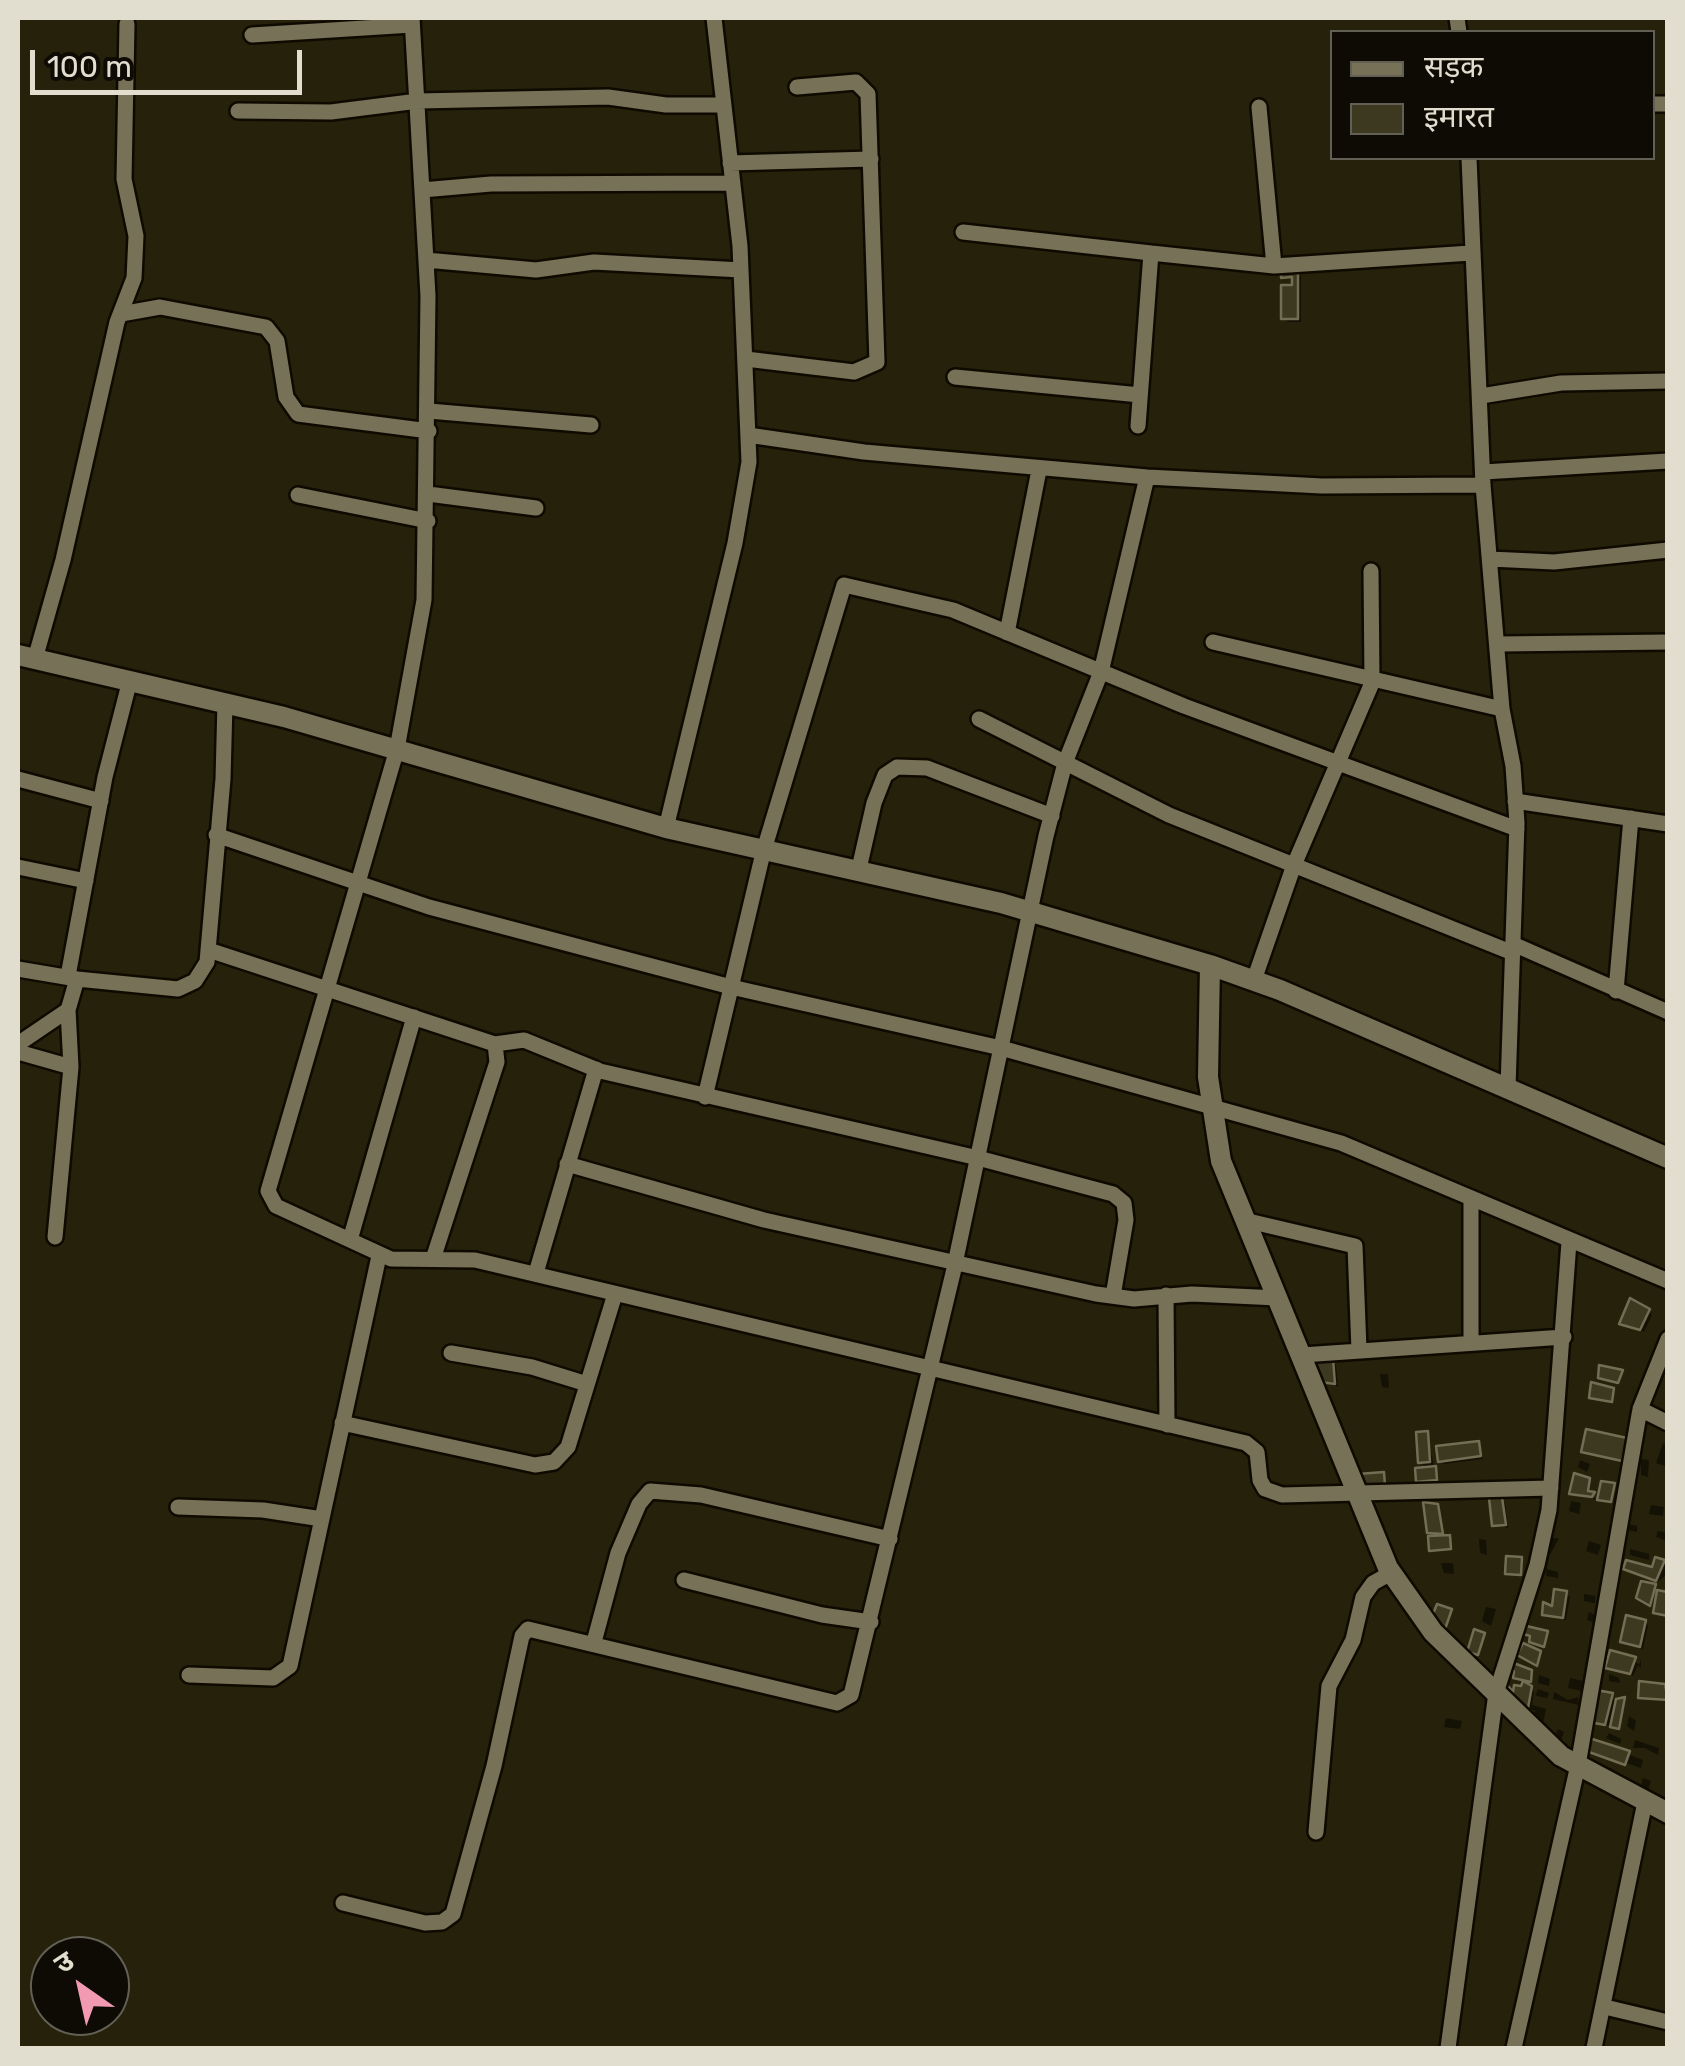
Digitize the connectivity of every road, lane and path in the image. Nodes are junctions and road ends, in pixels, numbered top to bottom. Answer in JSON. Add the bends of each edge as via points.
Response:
{"nodes":[{"id":1,"x":714,"y":18,"type":"edge"},
{"id":2,"x":412,"y":21,"type":"edge"},
{"id":3,"x":127,"y":24,"type":"dead end"},
{"id":4,"x":252,"y":35,"type":"dead end"},
{"id":5,"x":797,"y":86,"type":"dead end"},
{"id":6,"x":418,"y":101,"type":"junction"},
{"id":7,"x":723,"y":105,"type":"junction"},
{"id":8,"x":1259,"y":108,"type":"dead end"},
{"id":9,"x":238,"y":112,"type":"dead end"},
{"id":10,"x":872,"y":159,"type":"junction"},
{"id":11,"x":1469,"y":160,"type":"edge"},
{"id":12,"x":730,"y":163,"type":"junction"},
{"id":13,"x":733,"y":183,"type":"junction"},
{"id":14,"x":422,"y":190,"type":"junction"},
{"id":15,"x":963,"y":232,"type":"dead end"},
{"id":16,"x":1152,"y":253,"type":"junction"},
{"id":17,"x":1472,"y":253,"type":"junction"},
{"id":18,"x":426,"y":260,"type":"junction"},
{"id":19,"x":1274,"y":266,"type":"junction"},
{"id":20,"x":741,"y":270,"type":"junction"},
{"id":21,"x":121,"y":314,"type":"junction"},
{"id":22,"x":746,"y":358,"type":"junction"},
{"id":23,"x":956,"y":377,"type":"dead end"},
{"id":24,"x":1668,"y":381,"type":"edge"},
{"id":25,"x":1140,"y":395,"type":"junction"},
{"id":26,"x":1482,"y":396,"type":"junction"},
{"id":27,"x":430,"y":411,"type":"junction"},
{"id":28,"x":591,"y":425,"type":"dead end"},
{"id":29,"x":1138,"y":426,"type":"dead end"},
{"id":30,"x":429,"y":431,"type":"junction"},
{"id":31,"x":748,"y":435,"type":"junction"},
{"id":32,"x":1668,"y":461,"type":"edge"},
{"id":33,"x":1039,"y":470,"type":"junction"},
{"id":34,"x":1147,"y":478,"type":"junction"},
{"id":35,"x":1483,"y":478,"type":"junction"},
{"id":36,"x":428,"y":494,"type":"junction"},
{"id":37,"x":298,"y":496,"type":"dead end"},
{"id":38,"x":536,"y":508,"type":"dead end"},
{"id":39,"x":428,"y":521,"type":"junction"},
{"id":40,"x":1668,"y":550,"type":"edge"},
{"id":41,"x":1490,"y":560,"type":"junction"},
{"id":42,"x":1371,"y":571,"type":"dead end"},
{"id":43,"x":1007,"y":633,"type":"junction"},
{"id":44,"x":1213,"y":642,"type":"dead end"},
{"id":45,"x":1668,"y":642,"type":"edge"},
{"id":46,"x":1499,"y":644,"type":"junction"},
{"id":47,"x":26,"y":657,"type":"edge"},
{"id":48,"x":1101,"y":672,"type":"junction"},
{"id":49,"x":130,"y":680,"type":"junction"},
{"id":50,"x":1372,"y":682,"type":"junction"},
{"id":51,"x":225,"y":703,"type":"junction"},
{"id":52,"x":1502,"y":709,"type":"junction"},
{"id":53,"x":979,"y":719,"type":"dead end"},
{"id":54,"x":397,"y":749,"type":"junction"},
{"id":55,"x":1339,"y":761,"type":"junction"},
{"id":56,"x":1066,"y":763,"type":"junction"},
{"id":57,"x":18,"y":779,"type":"edge"},
{"id":58,"x":1516,"y":800,"type":"junction"},
{"id":59,"x":101,"y":801,"type":"junction"},
{"id":60,"x":1052,"y":816,"type":"junction"},
{"id":61,"x":1631,"y":818,"type":"junction"},
{"id":62,"x":1668,"y":824,"type":"edge"},
{"id":63,"x":666,"y":828,"type":"junction"},
{"id":64,"x":1517,"y":829,"type":"junction"},
{"id":65,"x":216,"y":835,"type":"junction"},
{"id":66,"x":763,"y":852,"type":"junction"},
{"id":67,"x":1294,"y":866,"type":"junction"},
{"id":68,"x":18,"y":867,"type":"edge"},
{"id":69,"x":858,"y":873,"type":"junction"},
{"id":70,"x":86,"y":880,"type":"junction"},
{"id":71,"x":358,"y":885,"type":"junction"},
{"id":72,"x":1029,"y":911,"type":"junction"},
{"id":73,"x":1513,"y":949,"type":"junction"},
{"id":74,"x":209,"y":950,"type":"junction"},
{"id":75,"x":1210,"y":965,"type":"junction"},
{"id":76,"x":18,"y":970,"type":"edge"},
{"id":77,"x":73,"y":977,"type":"junction"},
{"id":78,"x":1254,"y":980,"type":"junction"},
{"id":79,"x":731,"y":988,"type":"junction"},
{"id":80,"x":1616,"y":991,"type":"junction"},
{"id":81,"x":328,"y":992,"type":"junction"},
{"id":82,"x":68,"y":1010,"type":"junction"},
{"id":83,"x":1668,"y":1012,"type":"edge"},
{"id":84,"x":414,"y":1017,"type":"junction"},
{"id":85,"x":18,"y":1044,"type":"edge"},
{"id":86,"x":495,"y":1044,"type":"junction"},
{"id":87,"x":1001,"y":1048,"type":"junction"},
{"id":88,"x":18,"y":1052,"type":"edge"},
{"id":89,"x":70,"y":1067,"type":"junction"},
{"id":90,"x":596,"y":1069,"type":"junction"},
{"id":91,"x":1508,"y":1087,"type":"junction"},
{"id":92,"x":704,"y":1097,"type":"junction"},
{"id":93,"x":1211,"y":1105,"type":"junction"},
{"id":94,"x":978,"y":1158,"type":"junction"},
{"id":95,"x":1668,"y":1158,"type":"edge"},
{"id":96,"x":568,"y":1164,"type":"junction"},
{"id":97,"x":1471,"y":1199,"type":"junction"},
{"id":98,"x":1244,"y":1220,"type":"junction"},
{"id":99,"x":56,"y":1238,"type":"dead end"},
{"id":100,"x":350,"y":1240,"type":"junction"},
{"id":101,"x":1569,"y":1242,"type":"junction"},
{"id":102,"x":379,"y":1256,"type":"junction"},
{"id":103,"x":433,"y":1259,"type":"junction"},
{"id":104,"x":955,"y":1266,"type":"junction"},
{"id":105,"x":536,"y":1273,"type":"junction"},
{"id":106,"x":1668,"y":1281,"type":"edge"},
{"id":107,"x":615,"y":1294,"type":"junction"},
{"id":108,"x":1166,"y":1295,"type":"junction"},
{"id":109,"x":1113,"y":1296,"type":"junction"},
{"id":110,"x":1278,"y":1298,"type":"junction"},
{"id":111,"x":1564,"y":1337,"type":"junction"},
{"id":112,"x":1668,"y":1339,"type":"edge"},
{"id":113,"x":1471,"y":1342,"type":"junction"},
{"id":114,"x":1360,"y":1350,"type":"junction"},
{"id":115,"x":451,"y":1353,"type":"dead end"},
{"id":116,"x":1302,"y":1355,"type":"junction"},
{"id":117,"x":929,"y":1369,"type":"junction"},
{"id":118,"x":587,"y":1384,"type":"junction"},
{"id":119,"x":1640,"y":1409,"type":"junction"},
{"id":120,"x":1668,"y":1422,"type":"edge"},
{"id":121,"x":342,"y":1424,"type":"junction"},
{"id":122,"x":1168,"y":1425,"type":"junction"},
{"id":123,"x":1551,"y":1488,"type":"junction"},
{"id":124,"x":1359,"y":1495,"type":"junction"},
{"id":125,"x":178,"y":1506,"type":"dead end"},
{"id":126,"x":322,"y":1519,"type":"junction"},
{"id":127,"x":890,"y":1540,"type":"junction"},
{"id":128,"x":1390,"y":1573,"type":"junction"},
{"id":129,"x":684,"y":1580,"type":"dead end"},
{"id":130,"x":872,"y":1622,"type":"junction"},
{"id":131,"x":594,"y":1642,"type":"junction"},
{"id":132,"x":189,"y":1675,"type":"dead end"},
{"id":133,"x":1496,"y":1693,"type":"junction"},
{"id":134,"x":1578,"y":1766,"type":"junction"},
{"id":135,"x":1645,"y":1802,"type":"junction"},
{"id":136,"x":1668,"y":1813,"type":"edge"},
{"id":137,"x":1316,"y":1832,"type":"dead end"},
{"id":138,"x":343,"y":1903,"type":"dead end"},
{"id":139,"x":1605,"y":2007,"type":"junction"},
{"id":140,"x":1668,"y":2022,"type":"edge"},
{"id":141,"x":1448,"y":2048,"type":"edge"},
{"id":142,"x":1514,"y":2048,"type":"edge"},
{"id":143,"x":1594,"y":2048,"type":"edge"}],
"edges":[{"from":1,"to":7,"type":"street"},
{"from":2,"to":4,"type":"street"},
{"from":2,"to":6,"type":"street"},
{"from":3,"to":21,"type":"street","via":[[124,179],[136,264]]},
{"from":5,"to":10,"type":"street","via":[[864,86]]},
{"from":6,"to":7,"type":"street","via":[[608,98]]},
{"from":6,"to":9,"type":"street","via":[[331,112]]},
{"from":6,"to":14,"type":"street"},
{"from":7,"to":12,"type":"street"},
{"from":8,"to":19,"type":"street"},
{"from":10,"to":12,"type":"street"},
{"from":10,"to":22,"type":"street","via":[[877,362],[854,372]]},
{"from":11,"to":17,"type":"street"},
{"from":12,"to":13,"type":"street"},
{"from":13,"to":14,"type":"street"},
{"from":13,"to":20,"type":"street"},
{"from":14,"to":18,"type":"street"},
{"from":15,"to":16,"type":"street"},
{"from":16,"to":19,"type":"street"},
{"from":16,"to":25,"type":"street"},
{"from":17,"to":19,"type":"street"},
{"from":17,"to":26,"type":"street"},
{"from":18,"to":20,"type":"street","via":[[536,270],[594,262]]},
{"from":18,"to":27,"type":"street"},
{"from":20,"to":22,"type":"street"},
{"from":21,"to":30,"type":"street","via":[[160,307],[266,327],[277,341],[286,397],[298,414]]},
{"from":21,"to":47,"type":"street","via":[[64,560]]},
{"from":22,"to":31,"type":"street"},
{"from":23,"to":25,"type":"street"},
{"from":24,"to":26,"type":"street","via":[[1561,383]]},
{"from":25,"to":29,"type":"street"},
{"from":26,"to":35,"type":"street"},
{"from":27,"to":28,"type":"street"},
{"from":27,"to":30,"type":"street"},
{"from":30,"to":36,"type":"street"},
{"from":31,"to":33,"type":"street"},
{"from":31,"to":63,"type":"street","via":[[735,543]]},
{"from":32,"to":35,"type":"street"},
{"from":33,"to":34,"type":"street"},
{"from":33,"to":43,"type":"street"},
{"from":34,"to":35,"type":"street","via":[[1322,486]]},
{"from":34,"to":48,"type":"street"},
{"from":35,"to":41,"type":"street"},
{"from":36,"to":38,"type":"street"},
{"from":36,"to":39,"type":"street"},
{"from":37,"to":39,"type":"street"},
{"from":39,"to":54,"type":"street","via":[[424,600]]},
{"from":40,"to":41,"type":"street","via":[[1554,562]]},
{"from":41,"to":46,"type":"street"},
{"from":42,"to":50,"type":"street"},
{"from":43,"to":48,"type":"street"},
{"from":43,"to":66,"type":"street","via":[[953,610],[841,586]]},
{"from":44,"to":50,"type":"street"},
{"from":45,"to":46,"type":"street"},
{"from":46,"to":52,"type":"street"},
{"from":47,"to":49,"type":"street"},
{"from":48,"to":55,"type":"street"},
{"from":48,"to":56,"type":"street"},
{"from":49,"to":51,"type":"street"},
{"from":49,"to":59,"type":"street"},
{"from":50,"to":52,"type":"street"},
{"from":50,"to":55,"type":"street"},
{"from":51,"to":54,"type":"street"},
{"from":51,"to":65,"type":"street"},
{"from":52,"to":58,"type":"street"},
{"from":53,"to":56,"type":"street"},
{"from":54,"to":63,"type":"street"},
{"from":54,"to":71,"type":"street"},
{"from":55,"to":64,"type":"street"},
{"from":55,"to":67,"type":"street"},
{"from":56,"to":60,"type":"street"},
{"from":56,"to":67,"type":"street"},
{"from":57,"to":59,"type":"street"},
{"from":58,"to":61,"type":"street"},
{"from":58,"to":64,"type":"street"},
{"from":59,"to":70,"type":"street"},
{"from":60,"to":69,"type":"street","via":[[927,768],[897,767],[885,776],[874,803]]},
{"from":60,"to":72,"type":"street"},
{"from":61,"to":62,"type":"street"},
{"from":61,"to":80,"type":"street"},
{"from":63,"to":66,"type":"street"},
{"from":64,"to":73,"type":"street"},
{"from":65,"to":71,"type":"street"},
{"from":65,"to":74,"type":"street"},
{"from":66,"to":69,"type":"street"},
{"from":66,"to":79,"type":"street"},
{"from":67,"to":73,"type":"street"},
{"from":67,"to":78,"type":"street"},
{"from":68,"to":70,"type":"street"},
{"from":69,"to":72,"type":"street"},
{"from":70,"to":77,"type":"street"},
{"from":71,"to":79,"type":"street"},
{"from":71,"to":81,"type":"street"},
{"from":72,"to":75,"type":"street"},
{"from":72,"to":87,"type":"street"},
{"from":73,"to":80,"type":"street"},
{"from":73,"to":91,"type":"street"},
{"from":74,"to":77,"type":"street","via":[[195,982],[178,989]]},
{"from":74,"to":81,"type":"street"},
{"from":75,"to":78,"type":"street"},
{"from":75,"to":93,"type":"street"},
{"from":76,"to":77,"type":"street"},
{"from":77,"to":82,"type":"street"},
{"from":78,"to":91,"type":"street"},
{"from":79,"to":87,"type":"street"},
{"from":79,"to":92,"type":"street"},
{"from":80,"to":83,"type":"street"},
{"from":81,"to":84,"type":"street"},
{"from":81,"to":100,"type":"street","via":[[268,1191],[276,1206]]},
{"from":82,"to":85,"type":"street"},
{"from":82,"to":89,"type":"street"},
{"from":84,"to":86,"type":"street"},
{"from":84,"to":100,"type":"street"},
{"from":86,"to":90,"type":"street","via":[[524,1040]]},
{"from":86,"to":103,"type":"street","via":[[497,1062]]},
{"from":87,"to":93,"type":"street"},
{"from":87,"to":94,"type":"street"},
{"from":88,"to":89,"type":"street"},
{"from":89,"to":99,"type":"street"},
{"from":90,"to":92,"type":"street"},
{"from":90,"to":96,"type":"street"},
{"from":91,"to":95,"type":"street"},
{"from":92,"to":94,"type":"street"},
{"from":93,"to":97,"type":"street","via":[[1341,1142]]},
{"from":93,"to":98,"type":"street","via":[[1225,1174]]},
{"from":94,"to":104,"type":"street"},
{"from":94,"to":109,"type":"street","via":[[1121,1199],[1126,1220]]},
{"from":96,"to":104,"type":"street"},
{"from":96,"to":105,"type":"street"},
{"from":97,"to":101,"type":"street"},
{"from":97,"to":113,"type":"street"},
{"from":98,"to":110,"type":"street"},
{"from":98,"to":114,"type":"street","via":[[1355,1246]]},
{"from":100,"to":102,"type":"street"},
{"from":101,"to":106,"type":"street"},
{"from":101,"to":111,"type":"street"},
{"from":102,"to":103,"type":"street"},
{"from":102,"to":121,"type":"street"},
{"from":103,"to":105,"type":"street","via":[[456,1256]]},
{"from":104,"to":109,"type":"street"},
{"from":104,"to":117,"type":"street"},
{"from":105,"to":107,"type":"street"},
{"from":107,"to":117,"type":"street"},
{"from":107,"to":118,"type":"street"},
{"from":108,"to":109,"type":"street"},
{"from":108,"to":110,"type":"street"},
{"from":108,"to":122,"type":"street"},
{"from":110,"to":116,"type":"street"},
{"from":111,"to":113,"type":"street"},
{"from":111,"to":123,"type":"street"},
{"from":112,"to":119,"type":"street"},
{"from":113,"to":114,"type":"street"},
{"from":114,"to":116,"type":"street"},
{"from":115,"to":118,"type":"street"},
{"from":116,"to":124,"type":"street"},
{"from":117,"to":122,"type":"street"},
{"from":117,"to":127,"type":"street"},
{"from":118,"to":121,"type":"street","via":[[568,1446],[547,1464]]},
{"from":119,"to":120,"type":"street"},
{"from":119,"to":134,"type":"street"},
{"from":121,"to":126,"type":"street"},
{"from":122,"to":124,"type":"street","via":[[1253,1445],[1260,1480],[1271,1493]]},
{"from":123,"to":124,"type":"street"},
{"from":123,"to":133,"type":"street","via":[[1537,1565]]},
{"from":124,"to":128,"type":"street"},
{"from":125,"to":126,"type":"street"},
{"from":126,"to":132,"type":"street","via":[[286,1672],[273,1678]]},
{"from":127,"to":130,"type":"street"},
{"from":127,"to":131,"type":"street","via":[[701,1495],[650,1491],[618,1553]]},
{"from":128,"to":133,"type":"street","via":[[1432,1632]]},
{"from":128,"to":137,"type":"street","via":[[1363,1597],[1352,1640],[1332,1678]]},
{"from":129,"to":130,"type":"street"},
{"from":130,"to":131,"type":"street","via":[[856,1684],[837,1703]]},
{"from":131,"to":138,"type":"street","via":[[538,1628],[522,1636],[452,1914],[425,1923]]},
{"from":133,"to":134,"type":"street"},
{"from":133,"to":141,"type":"street"},
{"from":134,"to":135,"type":"street"},
{"from":134,"to":142,"type":"street"},
{"from":135,"to":136,"type":"street"},
{"from":135,"to":139,"type":"street"},
{"from":139,"to":140,"type":"street"},
{"from":139,"to":143,"type":"street"}]}
